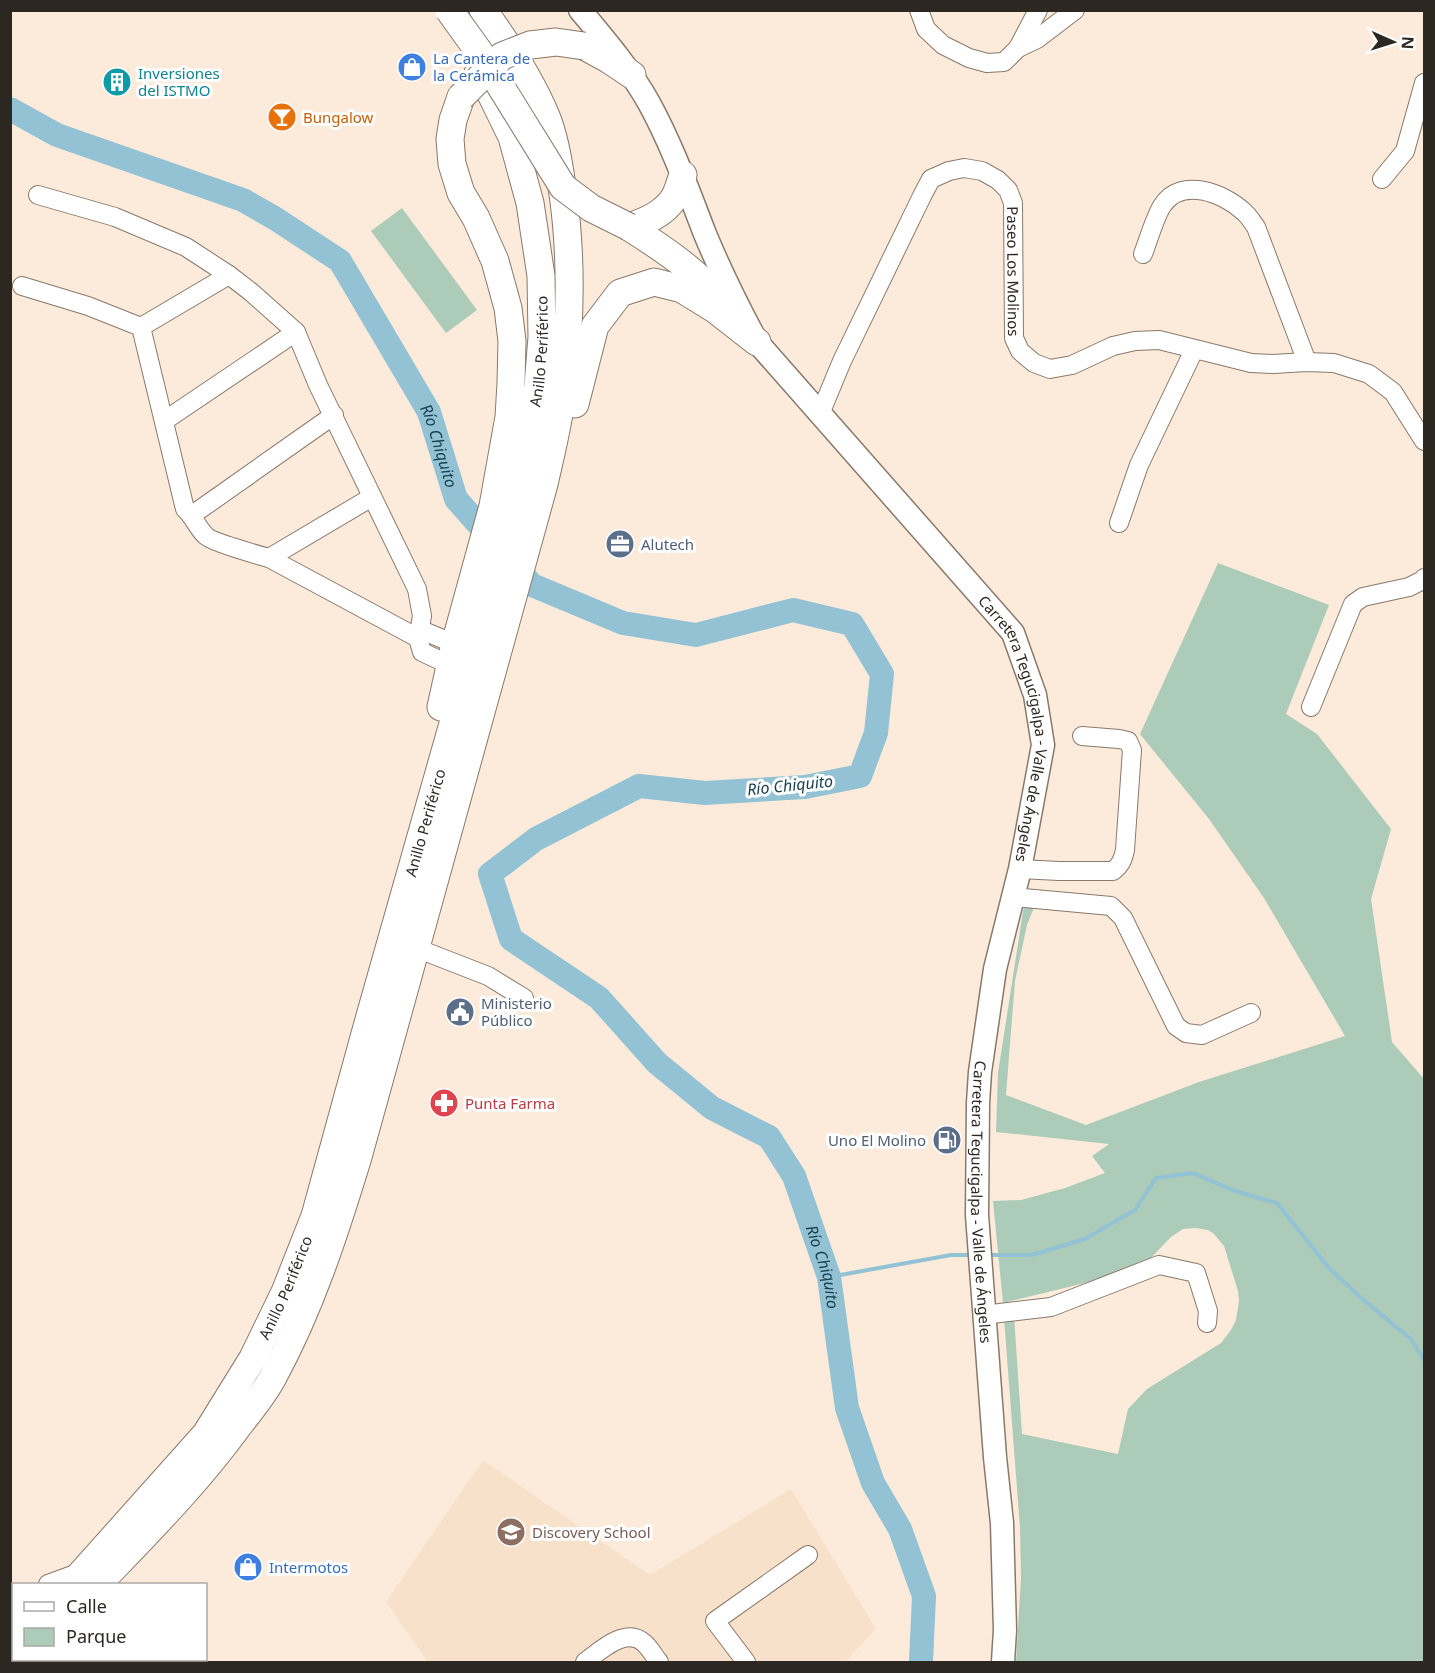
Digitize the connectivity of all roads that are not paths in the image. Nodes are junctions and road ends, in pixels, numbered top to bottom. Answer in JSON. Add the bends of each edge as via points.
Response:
{"nodes":[{"id":1,"x":434,"y":10,"type":"edge"},
{"id":2,"x":449,"y":10,"type":"edge"},
{"id":3,"x":483,"y":10,"type":"edge"},
{"id":4,"x":580,"y":10,"type":"edge"},
{"id":5,"x":919,"y":10,"type":"edge"},
{"id":6,"x":1038,"y":10,"type":"edge"},
{"id":7,"x":1075,"y":10,"type":"edge"},
{"id":8,"x":1018,"y":48,"type":"junction"},
{"id":9,"x":632,"y":75,"type":"junction"},
{"id":10,"x":1425,"y":83,"type":"edge"},
{"id":11,"x":683,"y":175,"type":"junction"},
{"id":12,"x":1382,"y":178,"type":"dead end"},
{"id":13,"x":38,"y":195,"type":"dead end"},
{"id":14,"x":629,"y":227,"type":"junction"},
{"id":15,"x":1143,"y":254,"type":"dead end"},
{"id":16,"x":229,"y":275,"type":"junction"},
{"id":17,"x":22,"y":286,"type":"dead end"},
{"id":18,"x":141,"y":327,"type":"junction"},
{"id":19,"x":296,"y":332,"type":"junction"},
{"id":20,"x":757,"y":342,"type":"junction"},
{"id":21,"x":1194,"y":350,"type":"junction"},
{"id":22,"x":1307,"y":362,"type":"junction"},
{"id":23,"x":820,"y":414,"type":"junction"},
{"id":24,"x":334,"y":415,"type":"junction"},
{"id":25,"x":164,"y":421,"type":"junction"},
{"id":26,"x":1425,"y":441,"type":"edge"},
{"id":27,"x":548,"y":468,"type":"junction"},
{"id":28,"x":372,"y":497,"type":"junction"},
{"id":29,"x":502,"y":510,"type":"junction"},
{"id":30,"x":192,"y":515,"type":"junction"},
{"id":31,"x":1119,"y":523,"type":"dead end"},
{"id":32,"x":269,"y":558,"type":"junction"},
{"id":33,"x":1425,"y":578,"type":"edge"},
{"id":34,"x":477,"y":600,"type":"junction"},
{"id":35,"x":418,"y":638,"type":"junction"},
{"id":36,"x":452,"y":655,"type":"junction"},
{"id":37,"x":1311,"y":707,"type":"dead end"},
{"id":38,"x":1082,"y":736,"type":"dead end"},
{"id":39,"x":434,"y":792,"type":"junction"},
{"id":40,"x":1020,"y":868,"type":"junction"},
{"id":41,"x":1013,"y":897,"type":"junction"},
{"id":42,"x":416,"y":948,"type":"junction"},
{"id":43,"x":524,"y":998,"type":"dead end"},
{"id":44,"x":1251,"y":1013,"type":"dead end"},
{"id":45,"x":983,"y":1314,"type":"junction"},
{"id":46,"x":1207,"y":1323,"type":"dead end"},
{"id":47,"x":808,"y":1555,"type":"dead end"},
{"id":48,"x":85,"y":1580,"type":"edge"},
{"id":49,"x":57,"y":1583,"type":"edge"},
{"id":50,"x":585,"y":1662,"type":"edge"},
{"id":51,"x":659,"y":1662,"type":"edge"},
{"id":52,"x":746,"y":1662,"type":"edge"},
{"id":53,"x":1003,"y":1662,"type":"edge"}],
"edges":[{"from":1,"to":29,"type":"highway","name":"Anillo Periférico","via":[[484,82],[512,137],[530,203],[541,276],[543,337],[538,386]]},
{"from":2,"to":14,"type":"highway","bridge":true,"via":[[563,187],[591,208]]},
{"from":3,"to":27,"type":"highway","name":"Anillo Periférico","via":[[529,81],[546,117],[559,163],[567,218],[569,318],[563,388]]},
{"from":4,"to":9,"type":"main road","name":"Carretera Tegucigalpa - Valle de Ángeles"},
{"from":5,"to":8,"type":"street","via":[[926,29],[943,45],[969,58],[1004,62]]},
{"from":6,"to":8,"type":"street"},
{"from":7,"to":8,"type":"street","via":[[1037,39]]},
{"from":9,"to":11,"type":"main road","name":"Carretera Tegucigalpa - Valle de Ángeles"},
{"from":9,"to":29,"type":"highway","bridge":true,"via":[[584,46],[556,42],[530,45],[502,56],[461,97],[453,120],[452,164],[461,193],[495,261],[508,308],[512,382]]},
{"from":10,"to":12,"type":"street","via":[[1405,151]]},
{"from":11,"to":14,"type":"highway","via":[[674,198],[661,212]]},
{"from":11,"to":20,"type":"main road","name":"Carretera Tegucigalpa - Valle de Ángeles","via":[[706,236]]},
{"from":13,"to":16,"type":"street","via":[[115,217],[186,247]]},
{"from":14,"to":20,"type":"highway","via":[[707,284]]},
{"from":15,"to":22,"type":"street","via":[[1162,205],[1175,194],[1189,189],[1209,191],[1230,201],[1256,227]]},
{"from":16,"to":18,"type":"street"},
{"from":16,"to":19,"type":"street"},
{"from":17,"to":18,"type":"street"},
{"from":18,"to":25,"type":"street"},
{"from":19,"to":24,"type":"street"},
{"from":19,"to":25,"type":"street"},
{"from":20,"to":23,"type":"main road","name":"Carretera Tegucigalpa - Valle de Ángeles"},
{"from":20,"to":27,"type":"highway","via":[[682,289],[654,282],[620,293],[595,326],[566,435]]},
{"from":21,"to":22,"type":"street","name":"Paseo Los Molinos","via":[[1251,363]]},
{"from":21,"to":23,"type":"street","name":"Paseo Los Molinos","via":[[1159,340],[1135,341],[1113,346],[1072,365],[1050,369],[1034,363],[1020,351],[1014,338],[1013,203],[998,180],[982,171],[964,168],[932,180],[922,195]]},
{"from":21,"to":31,"type":"street","via":[[1139,465]]},
{"from":22,"to":26,"type":"street","name":"Paseo Los Molinos","via":[[1334,363],[1382,382]]},
{"from":23,"to":40,"type":"main road","name":"Carretera Tegucigalpa - Valle de Ángeles","via":[[1013,633],[1035,695],[1043,745]]},
{"from":24,"to":28,"type":"street"},
{"from":24,"to":30,"type":"street"},
{"from":25,"to":30,"type":"street","via":[[185,509]]},
{"from":27,"to":42,"type":"highway","name":"Anillo Periférico"},
{"from":28,"to":32,"type":"street"},
{"from":28,"to":35,"type":"street","via":[[417,589],[422,615]]},
{"from":29,"to":34,"type":"highway","name":"Anillo Periférico"},
{"from":30,"to":32,"type":"street","via":[[206,537]]},
{"from":32,"to":35,"type":"street"},
{"from":33,"to":37,"type":"street","via":[[1409,587],[1363,597],[1353,604]]},
{"from":34,"to":36,"type":"highway"},
{"from":34,"to":39,"type":"highway","name":"Anillo Periférico"},
{"from":35,"to":36,"type":"street","via":[[426,632]]},
{"from":36,"to":39,"type":"highway","via":[[438,722]]},
{"from":38,"to":40,"type":"street","via":[[1128,741],[1132,750],[1122,860],[1113,871]]},
{"from":39,"to":48,"type":"highway","name":"Anillo Periférico","via":[[315,1216],[285,1292],[253,1358],[206,1434]]},
{"from":40,"to":41,"type":"main road","name":"Carretera Tegucigalpa - Valle de Ángeles"},
{"from":41,"to":44,"type":"street","via":[[1111,906],[1123,918],[1176,1026],[1186,1033],[1202,1035]]},
{"from":41,"to":45,"type":"main road","name":"Carretera Tegucigalpa - Valle de Ángeles","via":[[995,969],[980,1072],[976,1176]]},
{"from":42,"to":43,"type":"street","via":[[488,976]]},
{"from":42,"to":48,"type":"highway","name":"Anillo Periférico","via":[[335,1232],[305,1311],[276,1370],[215,1458],[161,1519]]},
{"from":45,"to":46,"type":"street","via":[[1051,1307],[1159,1265],[1196,1273],[1208,1311]]},
{"from":45,"to":53,"type":"main road","name":"Carretera Tegucigalpa - Valle de Ángeles","via":[[1002,1523]]},
{"from":47,"to":52,"type":"street","via":[[714,1621]]},
{"from":48,"to":49,"type":"street"},
{"from":50,"to":51,"type":"street","via":[[618,1639],[629,1637],[643,1641]]}]}
